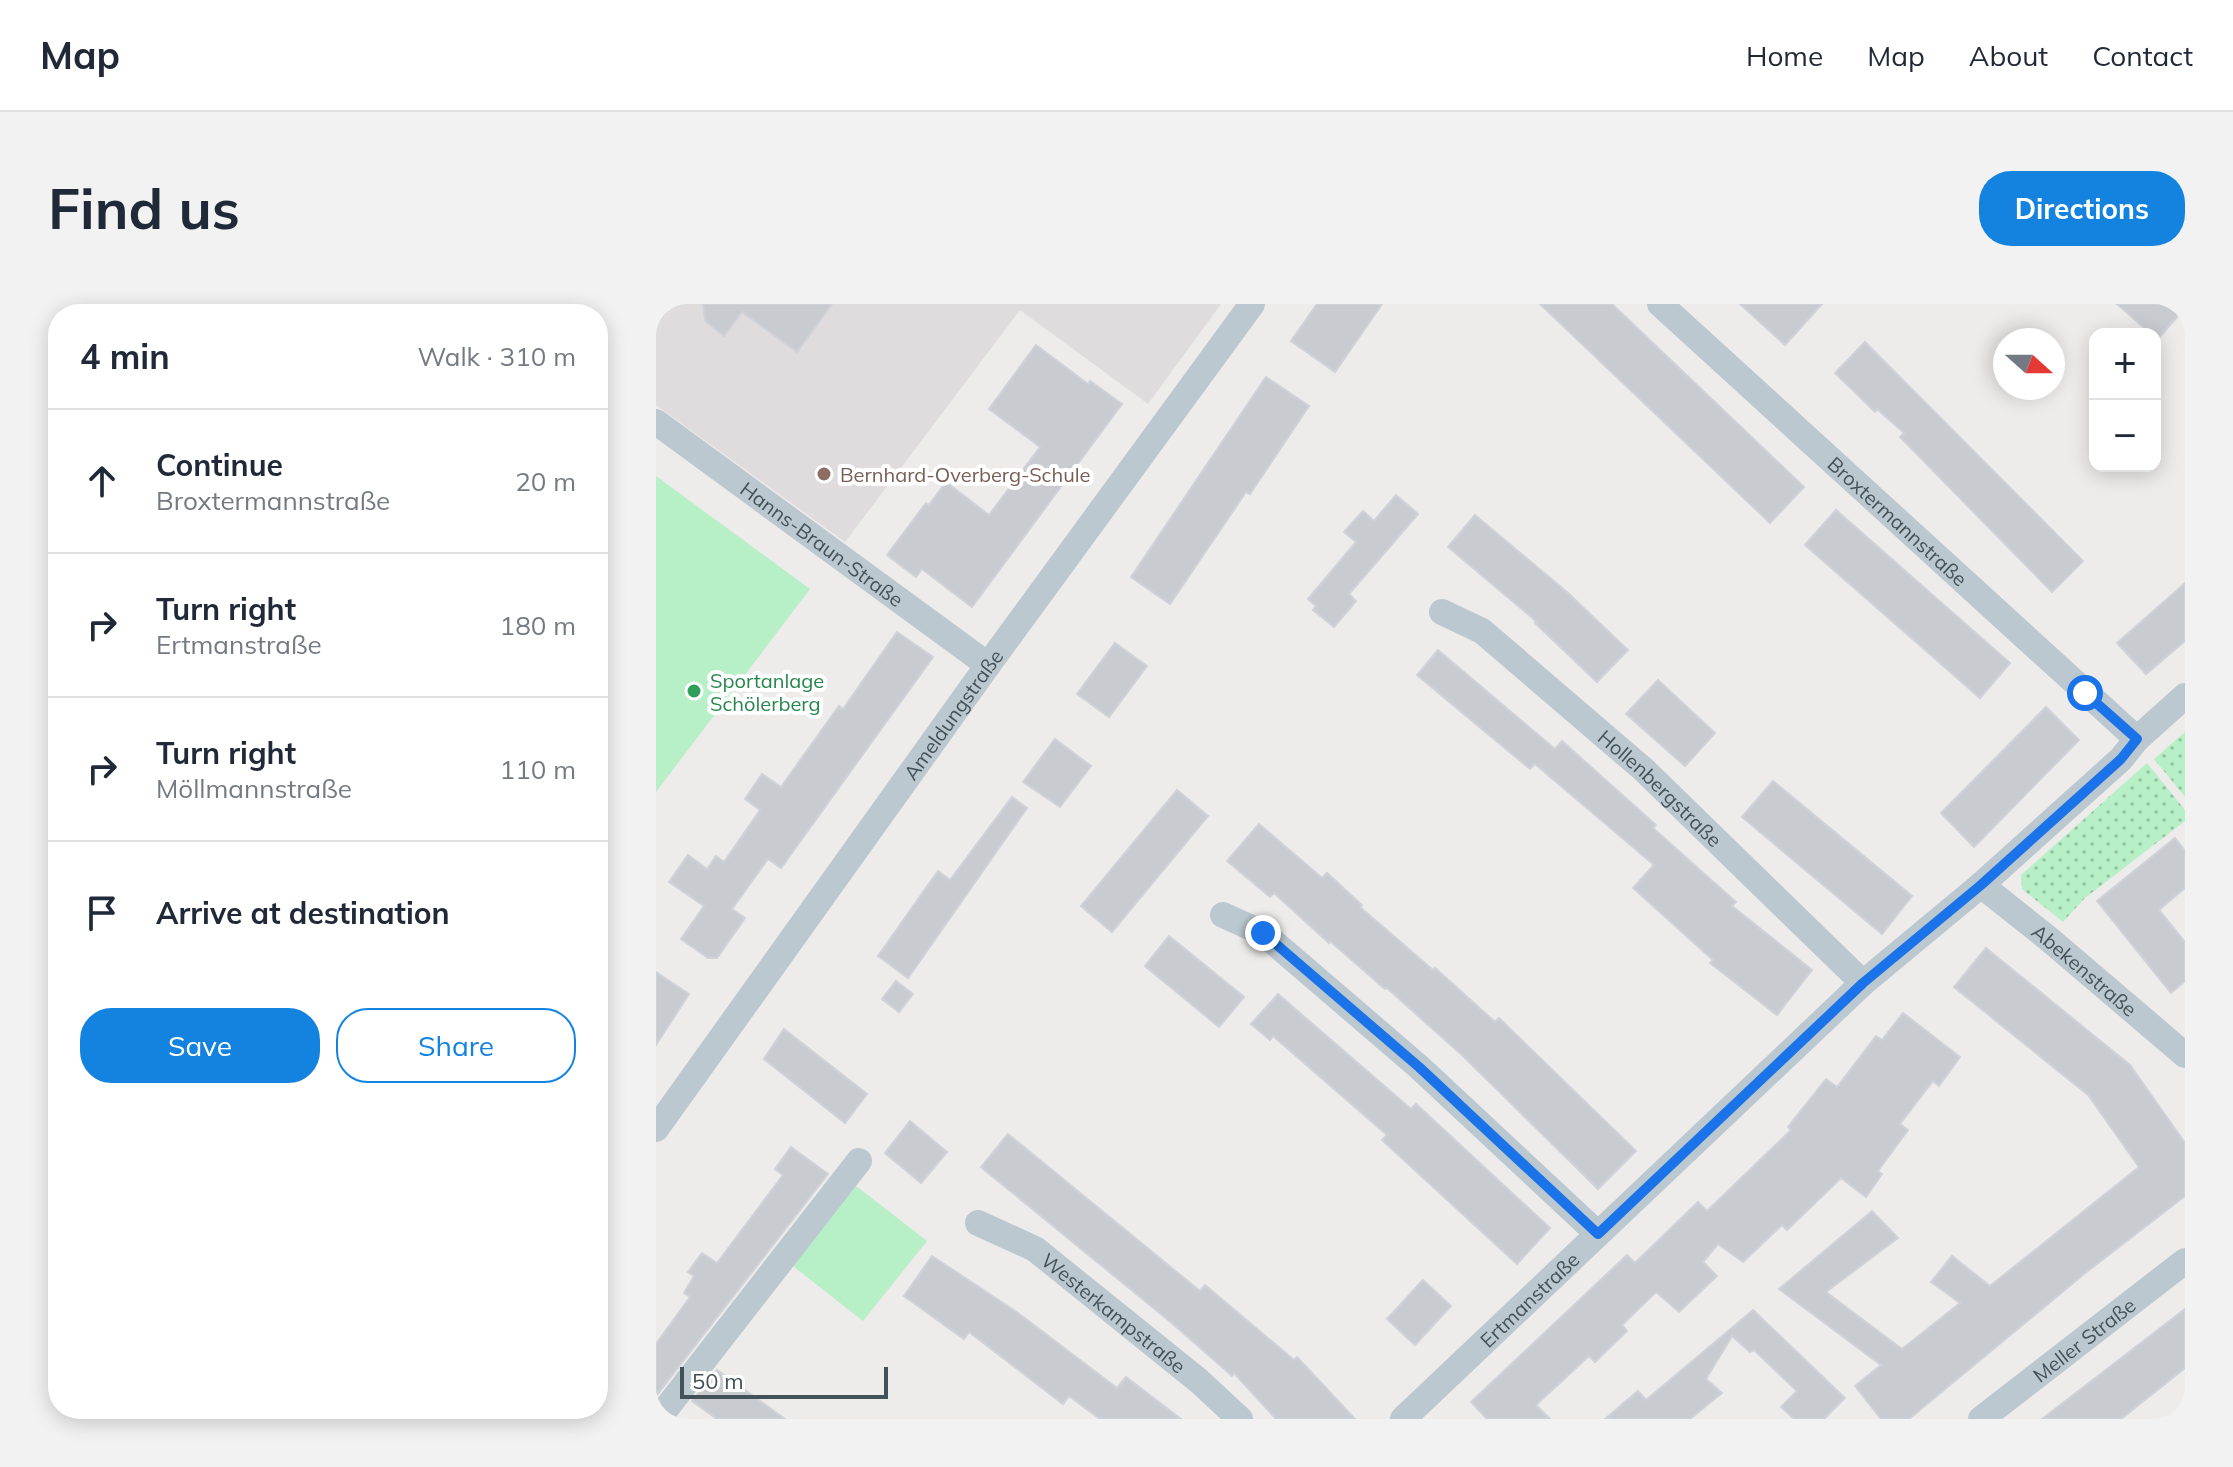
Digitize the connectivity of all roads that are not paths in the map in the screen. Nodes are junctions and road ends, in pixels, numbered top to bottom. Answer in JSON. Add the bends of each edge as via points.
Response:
{"nodes":[{"id":1,"x":1252,"y":304,"type":"edge"},
{"id":2,"x":1660,"y":304,"type":"edge"},
{"id":3,"x":656,"y":422,"type":"edge"},
{"id":4,"x":1442,"y":612,"type":"dead end"},
{"id":5,"x":988,"y":665,"type":"junction"},
{"id":6,"x":2185,"y":696,"type":"edge"},
{"id":7,"x":2137,"y":739,"type":"junction"},
{"id":8,"x":1981,"y":885,"type":"junction"},
{"id":9,"x":1223,"y":915,"type":"dead end"},
{"id":10,"x":1863,"y":983,"type":"junction"},
{"id":11,"x":2185,"y":1055,"type":"edge"},
{"id":12,"x":656,"y":1129,"type":"edge"},
{"id":13,"x":859,"y":1161,"type":"dead end"},
{"id":14,"x":978,"y":1223,"type":"dead end"},
{"id":15,"x":1598,"y":1234,"type":"junction"},
{"id":16,"x":2185,"y":1261,"type":"edge"},
{"id":17,"x":658,"y":1419,"type":"edge"},
{"id":18,"x":1240,"y":1419,"type":"edge"},
{"id":19,"x":1403,"y":1419,"type":"edge"},
{"id":20,"x":1981,"y":1419,"type":"edge"}],
"edges":[{"from":1,"to":5,"type":"street","name":"Ameldungstraße"},
{"from":2,"to":7,"type":"street","name":"Broxtermannstraße"},
{"from":3,"to":5,"type":"street","name":"Hanns-Braun-Straße"},
{"from":4,"to":10,"type":"street","name":"Hollenbergstraße","via":[[1482,631],[1643,769]]},
{"from":5,"to":12,"type":"street","name":"Ameldungstraße"},
{"from":6,"to":7,"type":"street","name":"Ertmanstraße"},
{"from":7,"to":8,"type":"street","name":"Ertmanstraße"},
{"from":8,"to":10,"type":"street","name":"Ertmanstraße"},
{"from":8,"to":11,"type":"street","name":"Abekenstraße"},
{"from":9,"to":15,"type":"street","via":[[1275,943],[1419,1067]]},
{"from":10,"to":15,"type":"street","name":"Ertmanstraße"},
{"from":13,"to":17,"type":"street"},
{"from":14,"to":18,"type":"street","name":"Westerkampstraße","via":[[1035,1249]]},
{"from":15,"to":19,"type":"street","name":"Ertmanstraße"},
{"from":16,"to":20,"type":"street","name":"Meller Straße"}]}
